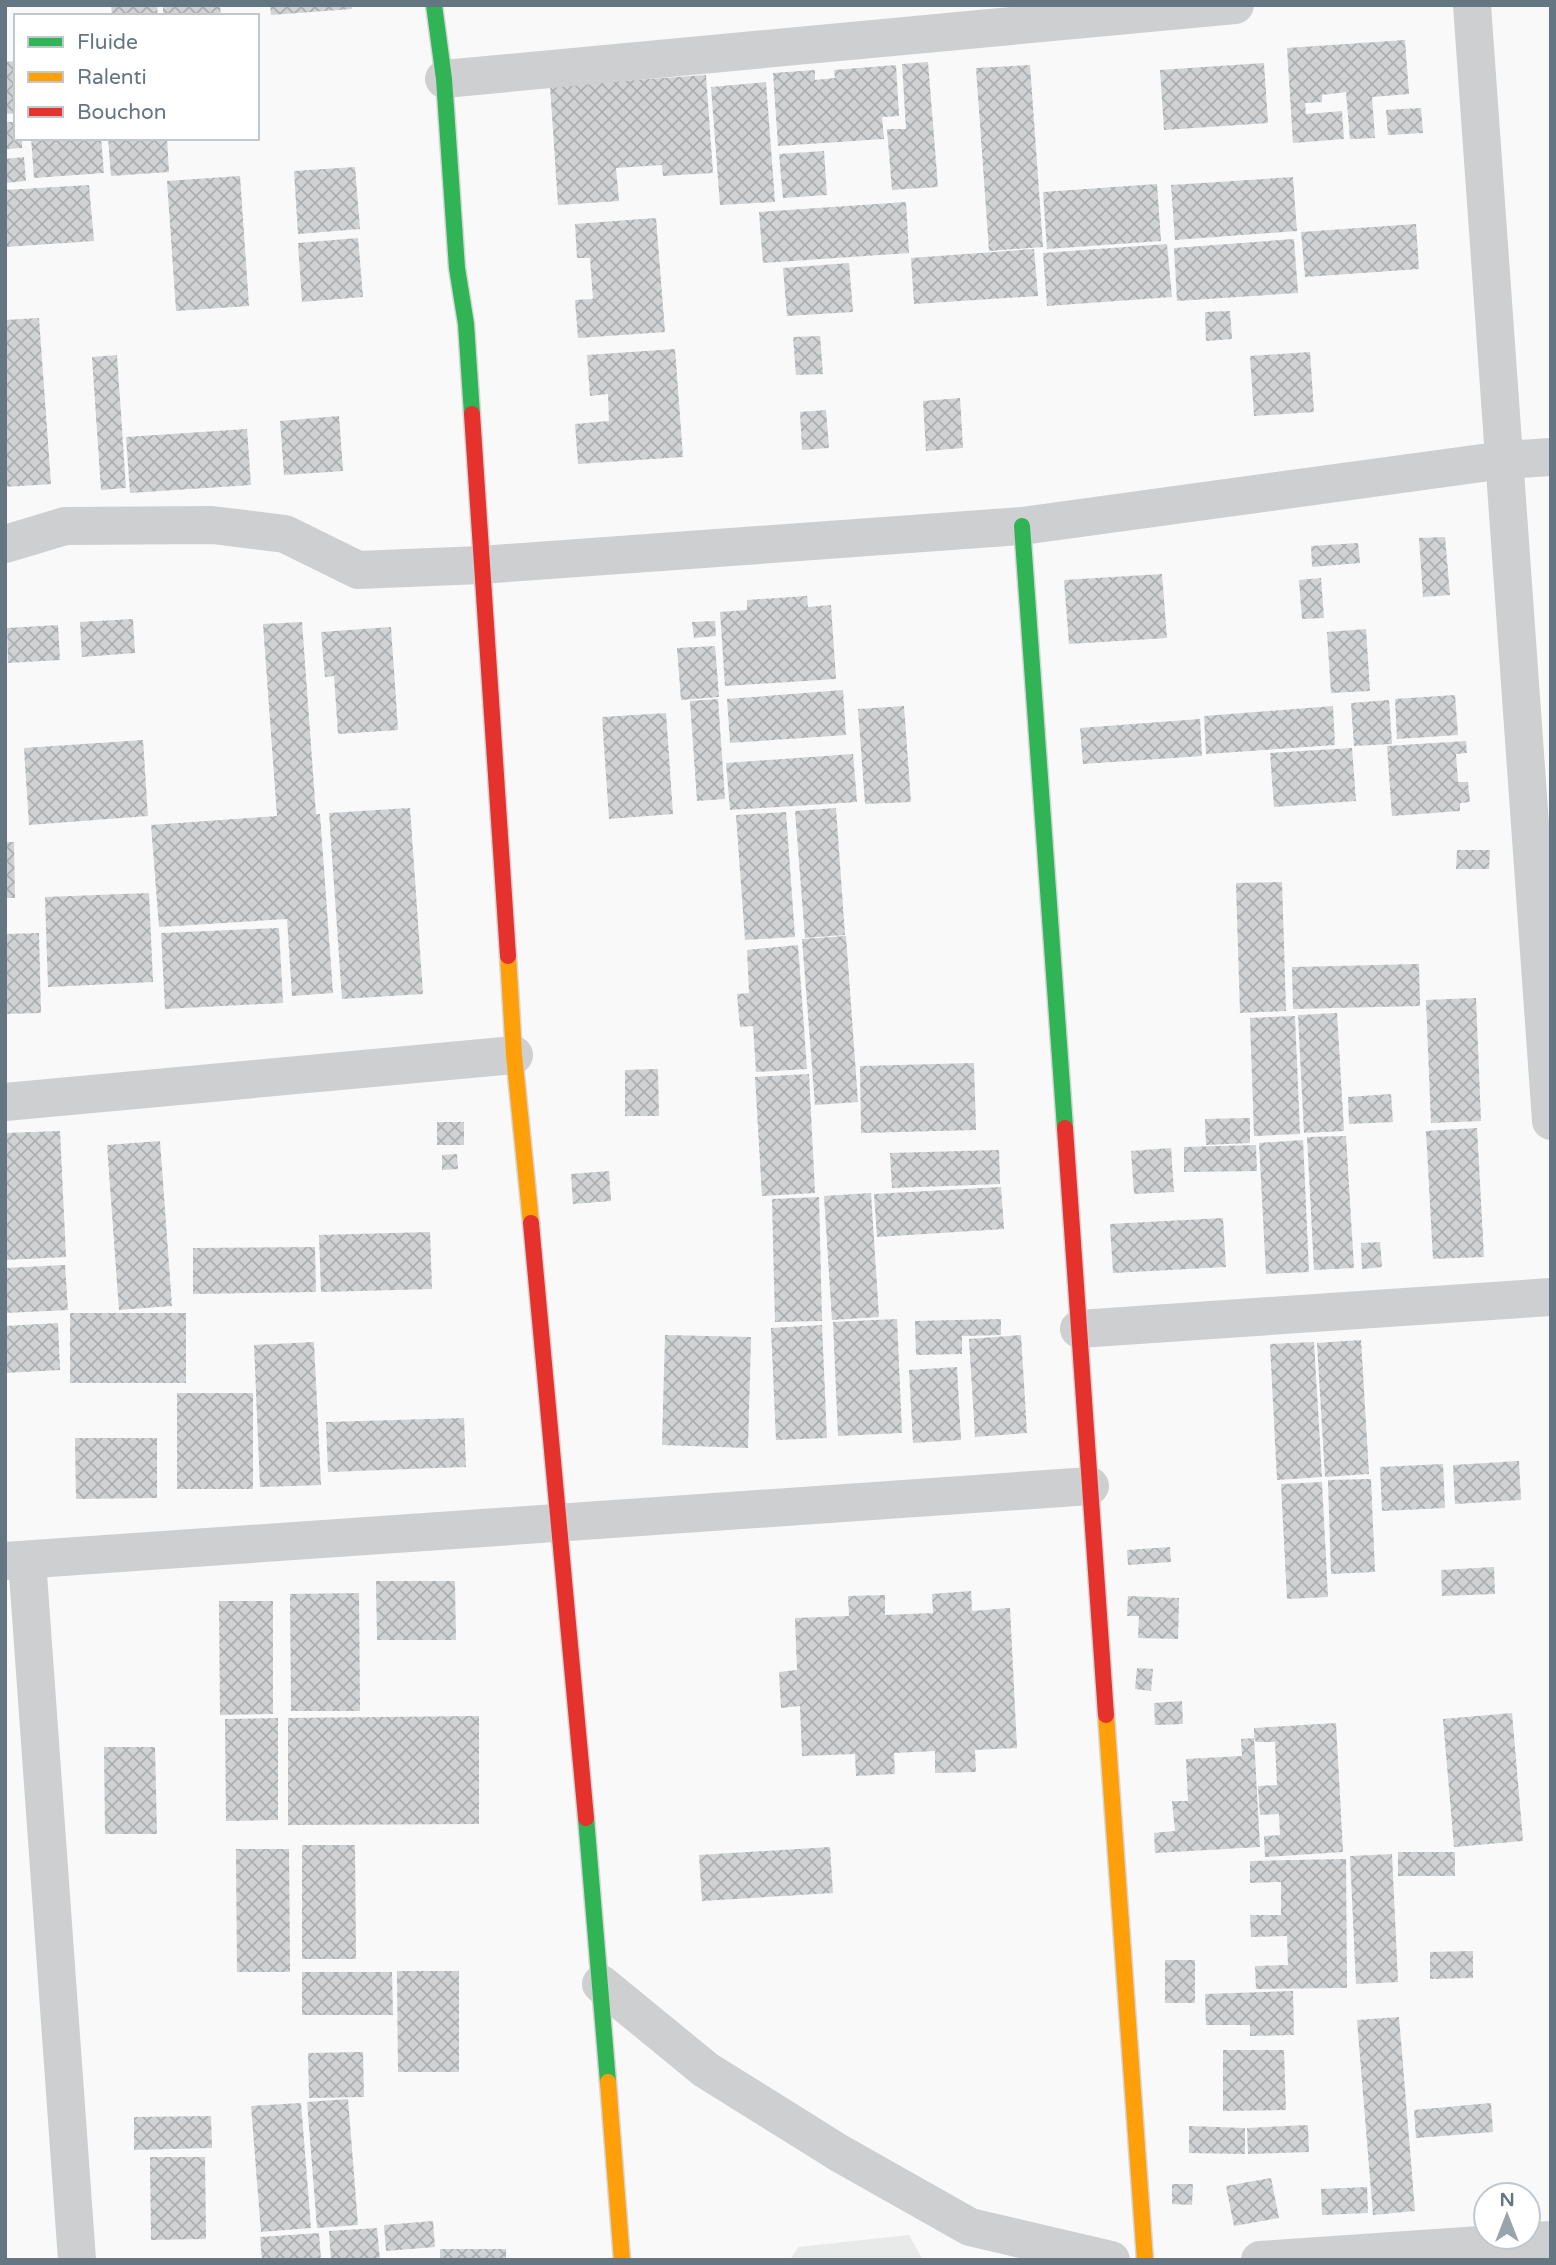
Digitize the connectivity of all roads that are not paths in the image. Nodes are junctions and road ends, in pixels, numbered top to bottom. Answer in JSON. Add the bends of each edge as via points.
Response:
{"nodes":[{"id":1,"x":433,"y":5,"type":"edge"},
{"id":2,"x":1235,"y":5,"type":"edge"},
{"id":3,"x":1472,"y":5,"type":"edge"},
{"id":4,"x":444,"y":79,"type":"junction"},
{"id":5,"x":1551,"y":457,"type":"edge"},
{"id":6,"x":1504,"y":460,"type":"junction"},
{"id":7,"x":1023,"y":526,"type":"junction"},
{"id":8,"x":5,"y":544,"type":"edge"},
{"id":9,"x":481,"y":565,"type":"junction"},
{"id":10,"x":1545,"y":970,"type":"edge"},
{"id":11,"x":514,"y":1055,"type":"junction"},
{"id":12,"x":5,"y":1102,"type":"edge"},
{"id":13,"x":1551,"y":1121,"type":"edge"},
{"id":14,"x":1551,"y":1297,"type":"edge"},
{"id":15,"x":1079,"y":1329,"type":"junction"},
{"id":16,"x":1090,"y":1486,"type":"junction"},
{"id":17,"x":560,"y":1523,"type":"junction"},
{"id":18,"x":16,"y":1560,"type":"edge"},
{"id":19,"x":601,"y":1984,"type":"junction"},
{"id":20,"x":1551,"y":2240,"type":"edge"},
{"id":21,"x":77,"y":2260,"type":"edge"},
{"id":22,"x":622,"y":2260,"type":"edge"},
{"id":23,"x":1111,"y":2260,"type":"edge"},
{"id":24,"x":1145,"y":2260,"type":"edge"},
{"id":25,"x":1260,"y":2260,"type":"edge"}],
"edges":[{"from":1,"to":4,"type":"street"},
{"from":2,"to":4,"type":"street"},
{"from":3,"to":6,"type":"street"},
{"from":4,"to":9,"type":"street","via":[[457,268],[467,324]]},
{"from":5,"to":6,"type":"street"},
{"from":6,"to":7,"type":"street"},
{"from":6,"to":10,"type":"street"},
{"from":7,"to":9,"type":"street"},
{"from":7,"to":15,"type":"street"},
{"from":8,"to":9,"type":"street","via":[[65,526],[212,525],[285,534],[358,570]]},
{"from":9,"to":11,"type":"street"},
{"from":10,"to":13,"type":"street"},
{"from":11,"to":12,"type":"street"},
{"from":11,"to":17,"type":"street"},
{"from":14,"to":15,"type":"street"},
{"from":15,"to":16,"type":"street"},
{"from":16,"to":17,"type":"street"},
{"from":16,"to":24,"type":"street"},
{"from":17,"to":18,"type":"street"},
{"from":17,"to":19,"type":"street"},
{"from":18,"to":21,"type":"street"},
{"from":19,"to":22,"type":"street"},
{"from":19,"to":23,"type":"street","via":[[706,2070],[970,2227]]},
{"from":20,"to":25,"type":"street"}]}
